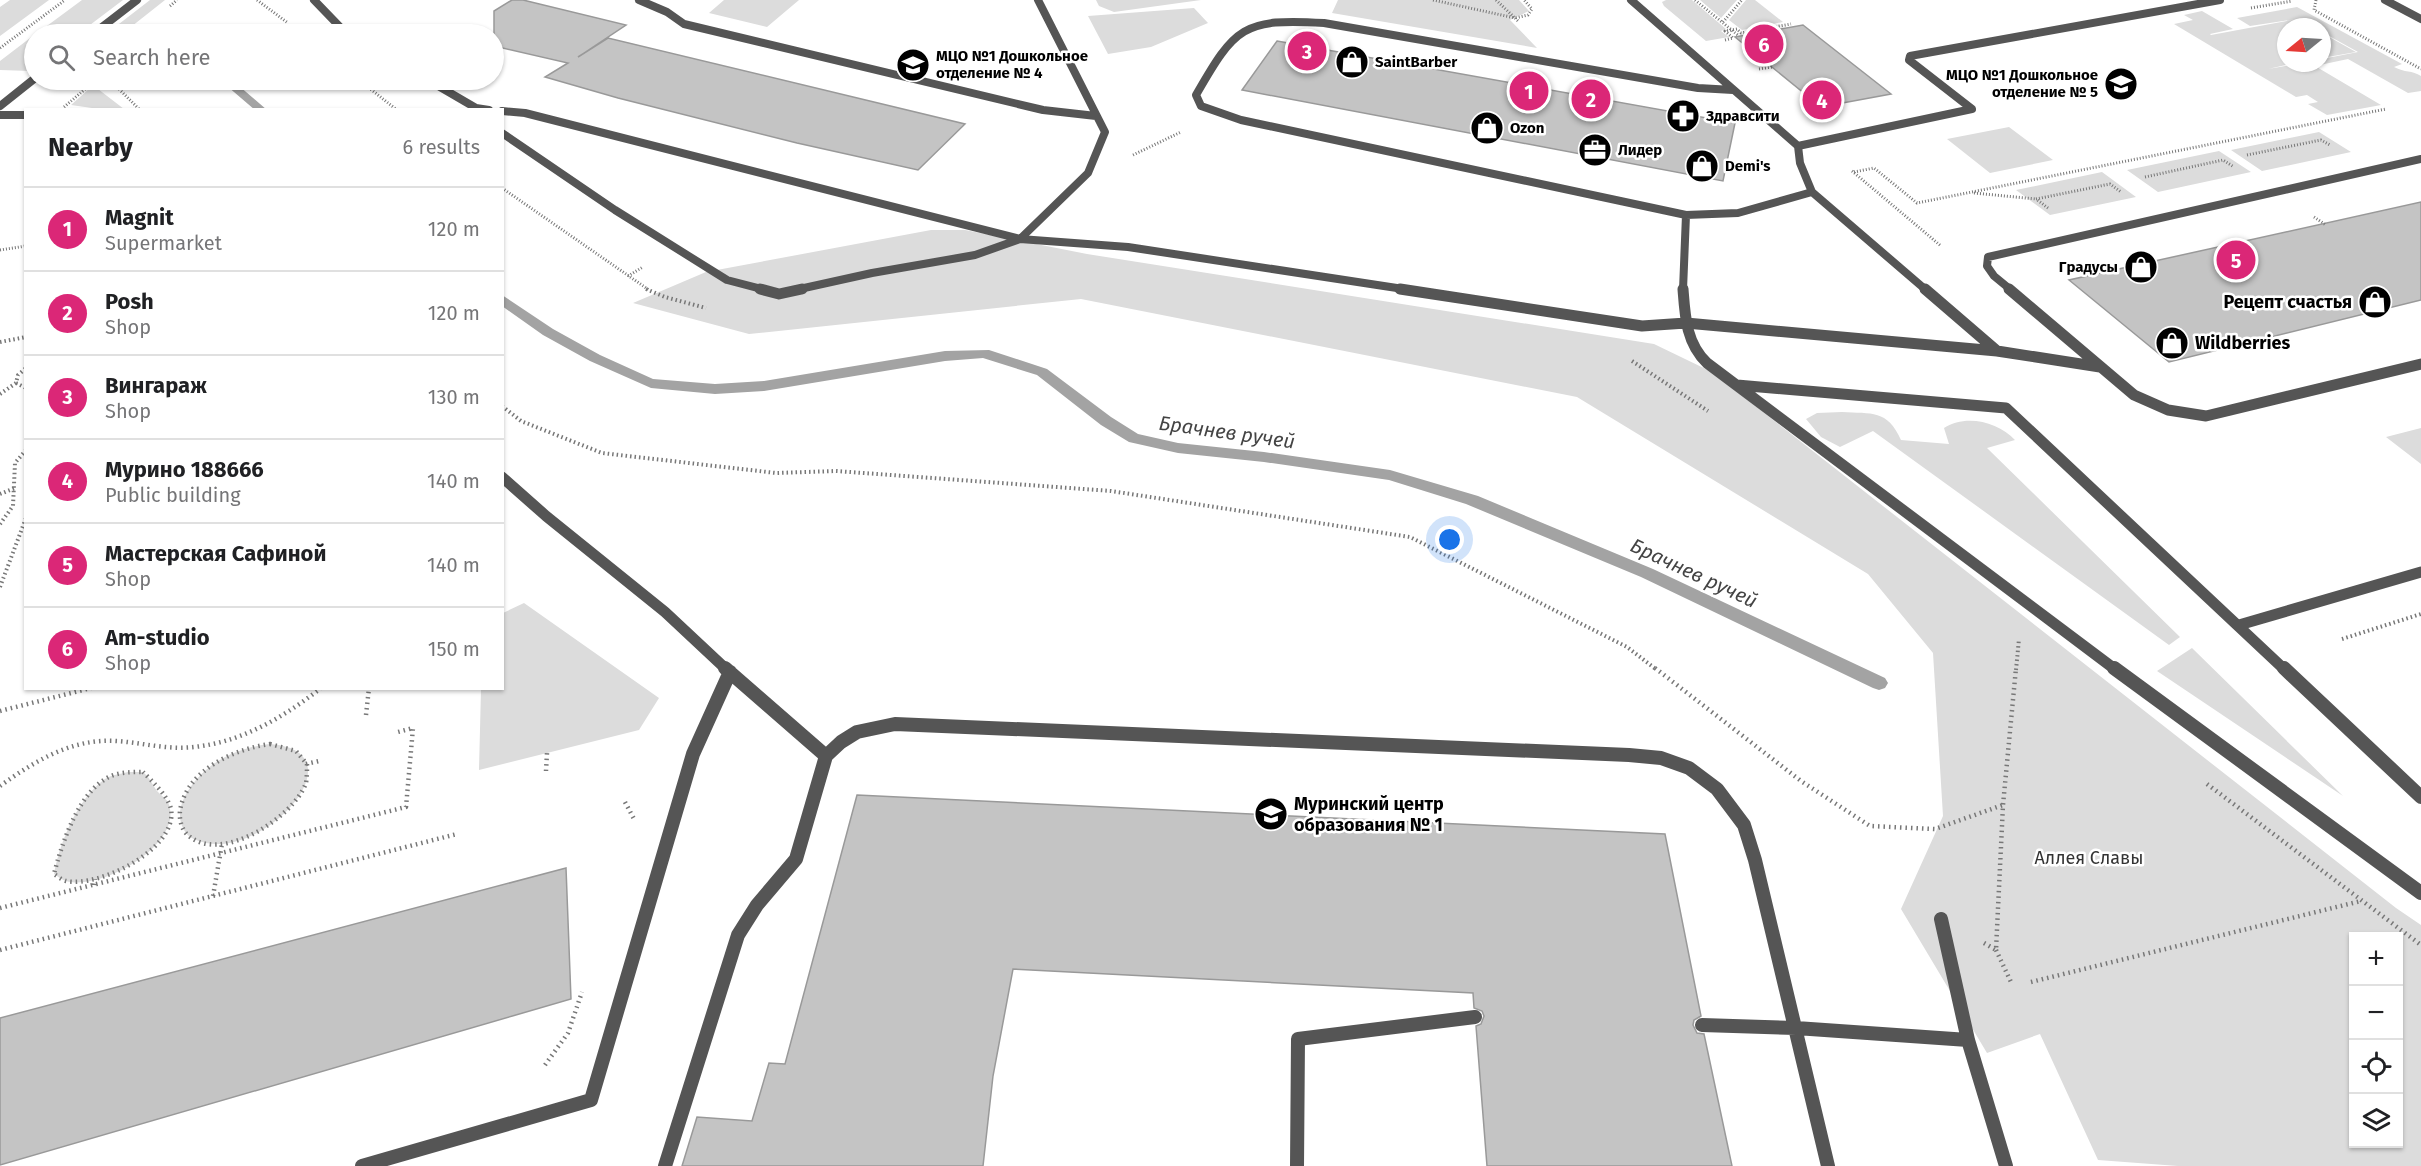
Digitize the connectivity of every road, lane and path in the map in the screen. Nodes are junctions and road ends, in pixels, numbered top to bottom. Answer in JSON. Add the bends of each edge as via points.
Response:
{"nodes":[{"id":1,"x":65,"y":0,"type":"edge"},
{"id":2,"x":137,"y":0,"type":"edge"},
{"id":3,"x":257,"y":0,"type":"edge"},
{"id":4,"x":314,"y":0,"type":"edge"},
{"id":5,"x":639,"y":0,"type":"edge"},
{"id":6,"x":1038,"y":0,"type":"edge"},
{"id":7,"x":1496,"y":0,"type":"edge"},
{"id":8,"x":1524,"y":0,"type":"edge"},
{"id":9,"x":1631,"y":0,"type":"edge"},
{"id":10,"x":1695,"y":0,"type":"edge"},
{"id":11,"x":1742,"y":0,"type":"edge"},
{"id":12,"x":2220,"y":0,"type":"edge"},
{"id":13,"x":2316,"y":0,"type":"edge"},
{"id":14,"x":2385,"y":0,"type":"edge"},
{"id":15,"x":2292,"y":1,"type":"edge"},
{"id":16,"x":2263,"y":6,"type":"dead end"},
{"id":17,"x":2421,"y":19,"type":"edge"},
{"id":18,"x":1723,"y":23,"type":"junction"},
{"id":19,"x":32,"y":24,"type":"edge"},
{"id":20,"x":106,"y":24,"type":"edge"},
{"id":21,"x":289,"y":24,"type":"edge"},
{"id":22,"x":337,"y":24,"type":"edge"},
{"id":23,"x":1791,"y":24,"type":"dead end"},
{"id":24,"x":24,"y":30,"type":"edge"},
{"id":25,"x":1732,"y":30,"type":"junction"},
{"id":26,"x":1739,"y":36,"type":"dead end"},
{"id":27,"x":0,"y":48,"type":"edge"},
{"id":28,"x":2421,"y":69,"type":"edge"},
{"id":29,"x":24,"y":87,"type":"edge"},
{"id":30,"x":84,"y":90,"type":"edge"},
{"id":31,"x":120,"y":90,"type":"edge"},
{"id":32,"x":372,"y":90,"type":"edge"},
{"id":33,"x":445,"y":90,"type":"edge"},
{"id":34,"x":1733,"y":90,"type":"junction"},
{"id":35,"x":0,"y":106,"type":"edge"},
{"id":36,"x":64,"y":107,"type":"dead end"},
{"id":37,"x":138,"y":108,"type":"edge"},
{"id":38,"x":394,"y":108,"type":"edge"},
{"id":39,"x":475,"y":108,"type":"edge"},
{"id":40,"x":2386,"y":109,"type":"dead end"},
{"id":41,"x":504,"y":111,"type":"edge"},
{"id":42,"x":1219,"y":114,"type":"junction"},
{"id":43,"x":0,"y":115,"type":"edge"},
{"id":44,"x":24,"y":115,"type":"edge"},
{"id":45,"x":1096,"y":116,"type":"junction"},
{"id":46,"x":504,"y":134,"type":"edge"},
{"id":47,"x":1818,"y":142,"type":"junction"},
{"id":48,"x":1798,"y":146,"type":"junction"},
{"id":49,"x":2337,"y":149,"type":"dead end"},
{"id":50,"x":2247,"y":155,"type":"dead end"},
{"id":51,"x":2421,"y":159,"type":"edge"},
{"id":52,"x":2223,"y":160,"type":"dead end"},
{"id":53,"x":1854,"y":172,"type":"junction"},
{"id":54,"x":1088,"y":173,"type":"junction"},
{"id":55,"x":2145,"y":177,"type":"dead end"},
{"id":56,"x":2109,"y":184,"type":"dead end"},
{"id":57,"x":504,"y":189,"type":"edge"},
{"id":58,"x":1812,"y":192,"type":"junction"},
{"id":59,"x":1969,"y":193,"type":"junction"},
{"id":60,"x":2036,"y":200,"type":"junction"},
{"id":61,"x":2054,"y":213,"type":"dead end"},
{"id":62,"x":1686,"y":215,"type":"junction"},
{"id":63,"x":1020,"y":238,"type":"junction"},
{"id":64,"x":24,"y":246,"type":"edge"},
{"id":65,"x":1941,"y":246,"type":"dead end"},
{"id":66,"x":0,"y":250,"type":"edge"},
{"id":67,"x":708,"y":309,"type":"dead end"},
{"id":68,"x":1686,"y":323,"type":"junction"},
{"id":69,"x":24,"y":337,"type":"edge"},
{"id":70,"x":0,"y":342,"type":"edge"},
{"id":71,"x":1997,"y":351,"type":"junction"},
{"id":72,"x":1630,"y":360,"type":"dead end"},
{"id":73,"x":2421,"y":364,"type":"edge"},
{"id":74,"x":2100,"y":367,"type":"junction"},
{"id":75,"x":24,"y":370,"type":"edge"},
{"id":76,"x":16,"y":383,"type":"junction"},
{"id":77,"x":1736,"y":385,"type":"junction"},
{"id":78,"x":24,"y":387,"type":"edge"},
{"id":79,"x":0,"y":394,"type":"edge"},
{"id":80,"x":504,"y":408,"type":"edge"},
{"id":81,"x":1717,"y":417,"type":"dead end"},
{"id":82,"x":24,"y":452,"type":"edge"},
{"id":83,"x":504,"y":479,"type":"edge"},
{"id":84,"x":15,"y":488,"type":"junction"},
{"id":85,"x":0,"y":494,"type":"edge"},
{"id":86,"x":24,"y":523,"type":"edge"},
{"id":87,"x":0,"y":524,"type":"edge"},
{"id":88,"x":2421,"y":572,"type":"edge"},
{"id":89,"x":0,"y":586,"type":"edge"},
{"id":90,"x":2421,"y":614,"type":"edge"},
{"id":91,"x":2239,"y":625,"type":"junction"},
{"id":92,"x":2011,"y":638,"type":"dead end"},
{"id":93,"x":2342,"y":639,"type":"dead end"},
{"id":94,"x":2018,"y":644,"type":"junction"},
{"id":95,"x":2028,"y":651,"type":"dead end"},
{"id":96,"x":730,"y":672,"type":"junction"},
{"id":97,"x":83,"y":690,"type":"edge"},
{"id":98,"x":319,"y":690,"type":"edge"},
{"id":99,"x":369,"y":690,"type":"edge"},
{"id":100,"x":0,"y":711,"type":"edge"},
{"id":101,"x":366,"y":715,"type":"dead end"},
{"id":102,"x":398,"y":732,"type":"dead end"},
{"id":103,"x":547,"y":753,"type":"dead end"},
{"id":104,"x":826,"y":756,"type":"junction"},
{"id":105,"x":320,"y":761,"type":"dead end"},
{"id":106,"x":306,"y":764,"type":"junction"},
{"id":107,"x":546,"y":771,"type":"dead end"},
{"id":108,"x":2199,"y":779,"type":"dead end"},
{"id":109,"x":0,"y":786,"type":"edge"},
{"id":110,"x":2421,"y":797,"type":"edge"},
{"id":111,"x":2003,"y":805,"type":"junction"},
{"id":112,"x":180,"y":808,"type":"junction"},
{"id":113,"x":171,"y":811,"type":"junction"},
{"id":114,"x":457,"y":834,"type":"dead end"},
{"id":115,"x":222,"y":844,"type":"junction"},
{"id":116,"x":220,"y":853,"type":"junction"},
{"id":117,"x":94,"y":882,"type":"junction"},
{"id":118,"x":2421,"y":893,"type":"edge"},
{"id":119,"x":213,"y":896,"type":"junction"},
{"id":120,"x":2362,"y":900,"type":"junction"},
{"id":121,"x":0,"y":908,"type":"edge"},
{"id":122,"x":1941,"y":919,"type":"joint"},
{"id":123,"x":2421,"y":945,"type":"edge"},
{"id":124,"x":0,"y":950,"type":"edge"},
{"id":125,"x":1996,"y":950,"type":"junction"},
{"id":126,"x":2011,"y":982,"type":"dead end"},
{"id":127,"x":2031,"y":982,"type":"dead end"},
{"id":128,"x":1475,"y":1017,"type":"dead end"},
{"id":129,"x":1702,"y":1025,"type":"dead end"},
{"id":130,"x":1796,"y":1028,"type":"junction"},
{"id":131,"x":1968,"y":1040,"type":"junction"},
{"id":132,"x":362,"y":1166,"type":"edge"},
{"id":133,"x":665,"y":1166,"type":"edge"},
{"id":134,"x":1297,"y":1166,"type":"edge"},
{"id":135,"x":1828,"y":1166,"type":"edge"},
{"id":136,"x":2006,"y":1166,"type":"edge"}],
"edges":[{"from":1,"to":19,"type":"path"},
{"from":2,"to":20,"type":"street"},
{"from":3,"to":21,"type":"path"},
{"from":4,"to":22,"type":"street"},
{"from":5,"to":45,"type":"street","via":[[684,24],[1043,110]]},
{"from":6,"to":45,"type":"street"},
{"from":7,"to":8,"type":"path","via":[[1515,18],[1528,15],[1532,9]]},
{"from":9,"to":34,"type":"street"},
{"from":10,"to":18,"type":"path"},
{"from":11,"to":18,"type":"path"},
{"from":12,"to":47,"type":"street","via":[[1910,56],[1909,60],[1972,109]]},
{"from":13,"to":28,"type":"path","via":[[2314,10]]},
{"from":14,"to":17,"type":"street"},
{"from":15,"to":16,"type":"path"},
{"from":18,"to":25,"type":"path"},
{"from":23,"to":25,"type":"path","via":[[1741,33]]},
{"from":24,"to":27,"type":"path"},
{"from":25,"to":26,"type":"path"},
{"from":29,"to":35,"type":"street"},
{"from":30,"to":36,"type":"path"},
{"from":31,"to":37,"type":"path"},
{"from":32,"to":38,"type":"path"},
{"from":33,"to":39,"type":"street"},
{"from":34,"to":42,"type":"street","via":[[1698,88],[1324,23],[1284,21],[1258,27],[1228,43],[1196,95],[1201,106]]},
{"from":34,"to":48,"type":"street"},
{"from":40,"to":59,"type":"path"},
{"from":41,"to":63,"type":"street","via":[[525,113]]},
{"from":42,"to":54,"type":"path"},
{"from":42,"to":62,"type":"street"},
{"from":43,"to":44,"type":"street"},
{"from":45,"to":54,"type":"street","via":[[1105,132]]},
{"from":46,"to":63,"type":"street","via":[[727,280],[780,294],[975,255]]},
{"from":47,"to":48,"type":"street"},
{"from":47,"to":53,"type":"path"},
{"from":48,"to":58,"type":"street","via":[[1800,163]]},
{"from":49,"to":50,"type":"path","via":[[2321,140]]},
{"from":51,"to":74,"type":"street","via":[[1988,257],[1987,266],[1994,276]]},
{"from":52,"to":55,"type":"path"},
{"from":53,"to":59,"type":"path","via":[[1874,168],[1917,203]]},
{"from":53,"to":65,"type":"path"},
{"from":54,"to":63,"type":"street"},
{"from":56,"to":60,"type":"path"},
{"from":57,"to":67,"type":"path","via":[[642,288],[666,299]]},
{"from":58,"to":62,"type":"street","via":[[1738,213]]},
{"from":58,"to":71,"type":"street"},
{"from":59,"to":60,"type":"path"},
{"from":60,"to":61,"type":"path"},
{"from":62,"to":68,"type":"street","via":[[1682,252]]},
{"from":63,"to":68,"type":"street","via":[[1128,247],[1642,326]]},
{"from":64,"to":66,"type":"path"},
{"from":68,"to":71,"type":"street"},
{"from":68,"to":77,"type":"street","via":[[1695,350]]},
{"from":69,"to":70,"type":"path"},
{"from":71,"to":74,"type":"street"},
{"from":72,"to":81,"type":"path"},
{"from":73,"to":74,"type":"street","via":[[2206,416],[2181,416],[2150,405]]},
{"from":75,"to":76,"type":"path"},
{"from":76,"to":78,"type":"path"},
{"from":76,"to":79,"type":"path"},
{"from":77,"to":91,"type":"street","via":[[2006,408]]},
{"from":77,"to":118,"type":"street","via":[[2033,609]]},
{"from":80,"to":111,"type":"path","via":[[521,421],[602,453],[776,473],[858,472],[1111,491],[1410,537],[1628,647],[1801,781],[1870,826],[1935,829]]},
{"from":82,"to":84,"type":"path","via":[[15,463]]},
{"from":83,"to":96,"type":"street","via":[[665,612]]},
{"from":84,"to":85,"type":"path"},
{"from":84,"to":87,"type":"path","via":[[14,506]]},
{"from":86,"to":89,"type":"path"},
{"from":88,"to":91,"type":"street"},
{"from":90,"to":93,"type":"path"},
{"from":91,"to":110,"type":"street"},
{"from":92,"to":94,"type":"path"},
{"from":94,"to":95,"type":"path"},
{"from":94,"to":111,"type":"path"},
{"from":96,"to":104,"type":"street"},
{"from":96,"to":132,"type":"street","via":[[693,754],[591,1100]]},
{"from":97,"to":100,"type":"path"},
{"from":98,"to":109,"type":"path","via":[[250,732],[212,744],[177,748],[98,741],[55,751]]},
{"from":99,"to":101,"type":"path"},
{"from":102,"to":116,"type":"path","via":[[413,728],[406,807]]},
{"from":103,"to":107,"type":"path"},
{"from":104,"to":130,"type":"street","via":[[836,744],[857,731],[895,724],[1661,758],[1689,768],[1717,789],[1744,825]]},
{"from":104,"to":133,"type":"street","via":[[796,859],[788,873],[747,916],[738,935]]},
{"from":105,"to":106,"type":"path"},
{"from":106,"to":112,"type":"path","via":[[295,750],[283,745],[238,751],[200,775]]},
{"from":106,"to":115,"type":"path","via":[[305,786],[285,814],[252,836]]},
{"from":108,"to":120,"type":"path"},
{"from":111,"to":125,"type":"path"},
{"from":112,"to":113,"type":"path"},
{"from":112,"to":115,"type":"path","via":[[180,823],[186,835],[197,841]]},
{"from":113,"to":117,"type":"path","via":[[163,832],[146,855]]},
{"from":113,"to":117,"type":"path","via":[[167,799],[143,772],[107,777],[91,791],[71,825],[54,874],[66,881]]},
{"from":114,"to":119,"type":"path"},
{"from":115,"to":116,"type":"path"},
{"from":116,"to":117,"type":"path"},
{"from":116,"to":119,"type":"path"},
{"from":117,"to":121,"type":"path"},
{"from":119,"to":124,"type":"path"},
{"from":120,"to":123,"type":"path"},
{"from":120,"to":127,"type":"path"},
{"from":122,"to":125,"type":"path"},
{"from":122,"to":131,"type":"street"},
{"from":125,"to":126,"type":"path"},
{"from":128,"to":134,"type":"street","via":[[1298,1039]]},
{"from":129,"to":130,"type":"street"},
{"from":130,"to":131,"type":"street"},
{"from":130,"to":135,"type":"street"},
{"from":131,"to":136,"type":"street"}]}
